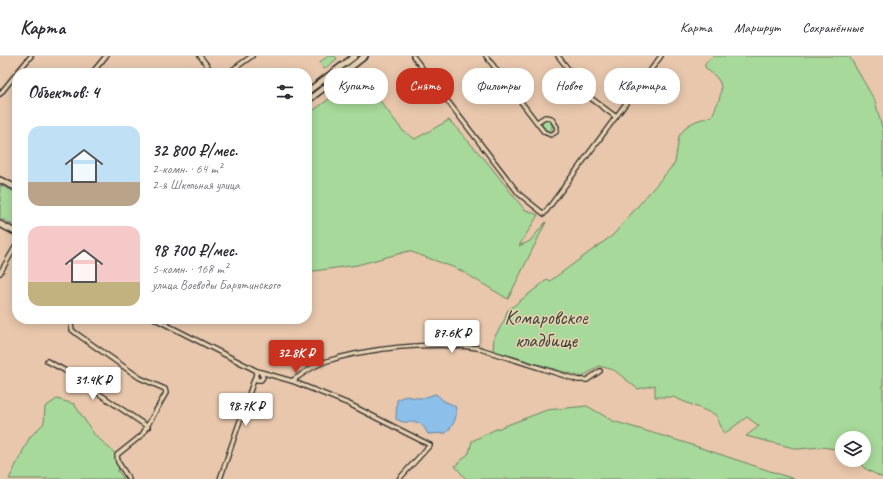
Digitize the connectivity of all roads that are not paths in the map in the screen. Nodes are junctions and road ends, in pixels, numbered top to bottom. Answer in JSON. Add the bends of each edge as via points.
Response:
{"nodes":[{"id":1,"x":31,"y":56,"type":"edge"},
{"id":2,"x":106,"y":56,"type":"edge"},
{"id":3,"x":200,"y":56,"type":"edge"},
{"id":4,"x":252,"y":56,"type":"edge"},
{"id":5,"x":354,"y":56,"type":"edge"},
{"id":6,"x":365,"y":56,"type":"edge"},
{"id":7,"x":413,"y":56,"type":"edge"},
{"id":8,"x":486,"y":56,"type":"edge"},
{"id":9,"x":558,"y":56,"type":"edge"},
{"id":10,"x":661,"y":56,"type":"edge"},
{"id":11,"x":21,"y":68,"type":"edge"},
{"id":12,"x":96,"y":68,"type":"edge"},
{"id":13,"x":209,"y":68,"type":"edge"},
{"id":14,"x":235,"y":68,"type":"edge"},
{"id":15,"x":12,"y":79,"type":"edge"},
{"id":16,"x":312,"y":88,"type":"edge"},
{"id":17,"x":0,"y":94,"type":"edge"},
{"id":18,"x":312,"y":97,"type":"edge"},
{"id":19,"x":616,"y":117,"type":"junction"},
{"id":20,"x":537,"y":122,"type":"junction"},
{"id":21,"x":0,"y":180,"type":"edge"},
{"id":22,"x":12,"y":186,"type":"edge"},
{"id":23,"x":0,"y":224,"type":"edge"},
{"id":24,"x":12,"y":230,"type":"edge"},
{"id":25,"x":12,"y":253,"type":"edge"},
{"id":26,"x":0,"y":273,"type":"edge"},
{"id":27,"x":71,"y":324,"type":"edge"},
{"id":28,"x":165,"y":324,"type":"edge"},
{"id":29,"x":47,"y":361,"type":"dead end"},
{"id":30,"x":258,"y":371,"type":"junction"},
{"id":31,"x":600,"y":371,"type":"dead end"},
{"id":32,"x":256,"y":376,"type":"junction"},
{"id":33,"x":292,"y":381,"type":"junction"},
{"id":34,"x":148,"y":427,"type":"junction"},
{"id":35,"x":129,"y":479,"type":"edge"},
{"id":36,"x":220,"y":479,"type":"edge"},
{"id":37,"x":399,"y":479,"type":"edge"}],
"edges":[{"from":1,"to":11,"type":"street"},
{"from":2,"to":12,"type":"street"},
{"from":3,"to":13,"type":"street"},
{"from":4,"to":14,"type":"street"},
{"from":5,"to":16,"type":"street"},
{"from":6,"to":18,"type":"street"},
{"from":7,"to":19,"type":"street","via":[[519,194],[544,214]]},
{"from":8,"to":20,"type":"street"},
{"from":9,"to":19,"type":"street","via":[[592,99]]},
{"from":10,"to":19,"type":"street"},
{"from":15,"to":17,"type":"street"},
{"from":20,"to":20,"type":"street","via":[[545,117],[550,118],[557,127],[556,132],[546,134]]},
{"from":21,"to":22,"type":"street"},
{"from":23,"to":24,"type":"street"},
{"from":25,"to":26,"type":"street"},
{"from":27,"to":34,"type":"street","via":[[72,330],[77,334],[140,378],[164,389],[166,393],[163,401]]},
{"from":28,"to":30,"type":"street"},
{"from":29,"to":34,"type":"street"},
{"from":30,"to":32,"type":"street"},
{"from":30,"to":32,"type":"street","via":[[263,377],[257,380]]},
{"from":30,"to":33,"type":"street"},
{"from":31,"to":33,"type":"street","via":[[587,380],[578,380],[477,348],[416,346],[356,354],[323,362]]},
{"from":32,"to":36,"type":"street"},
{"from":33,"to":37,"type":"street","via":[[348,404],[430,445]]},
{"from":34,"to":35,"type":"street","via":[[118,455],[118,462]]}]}
